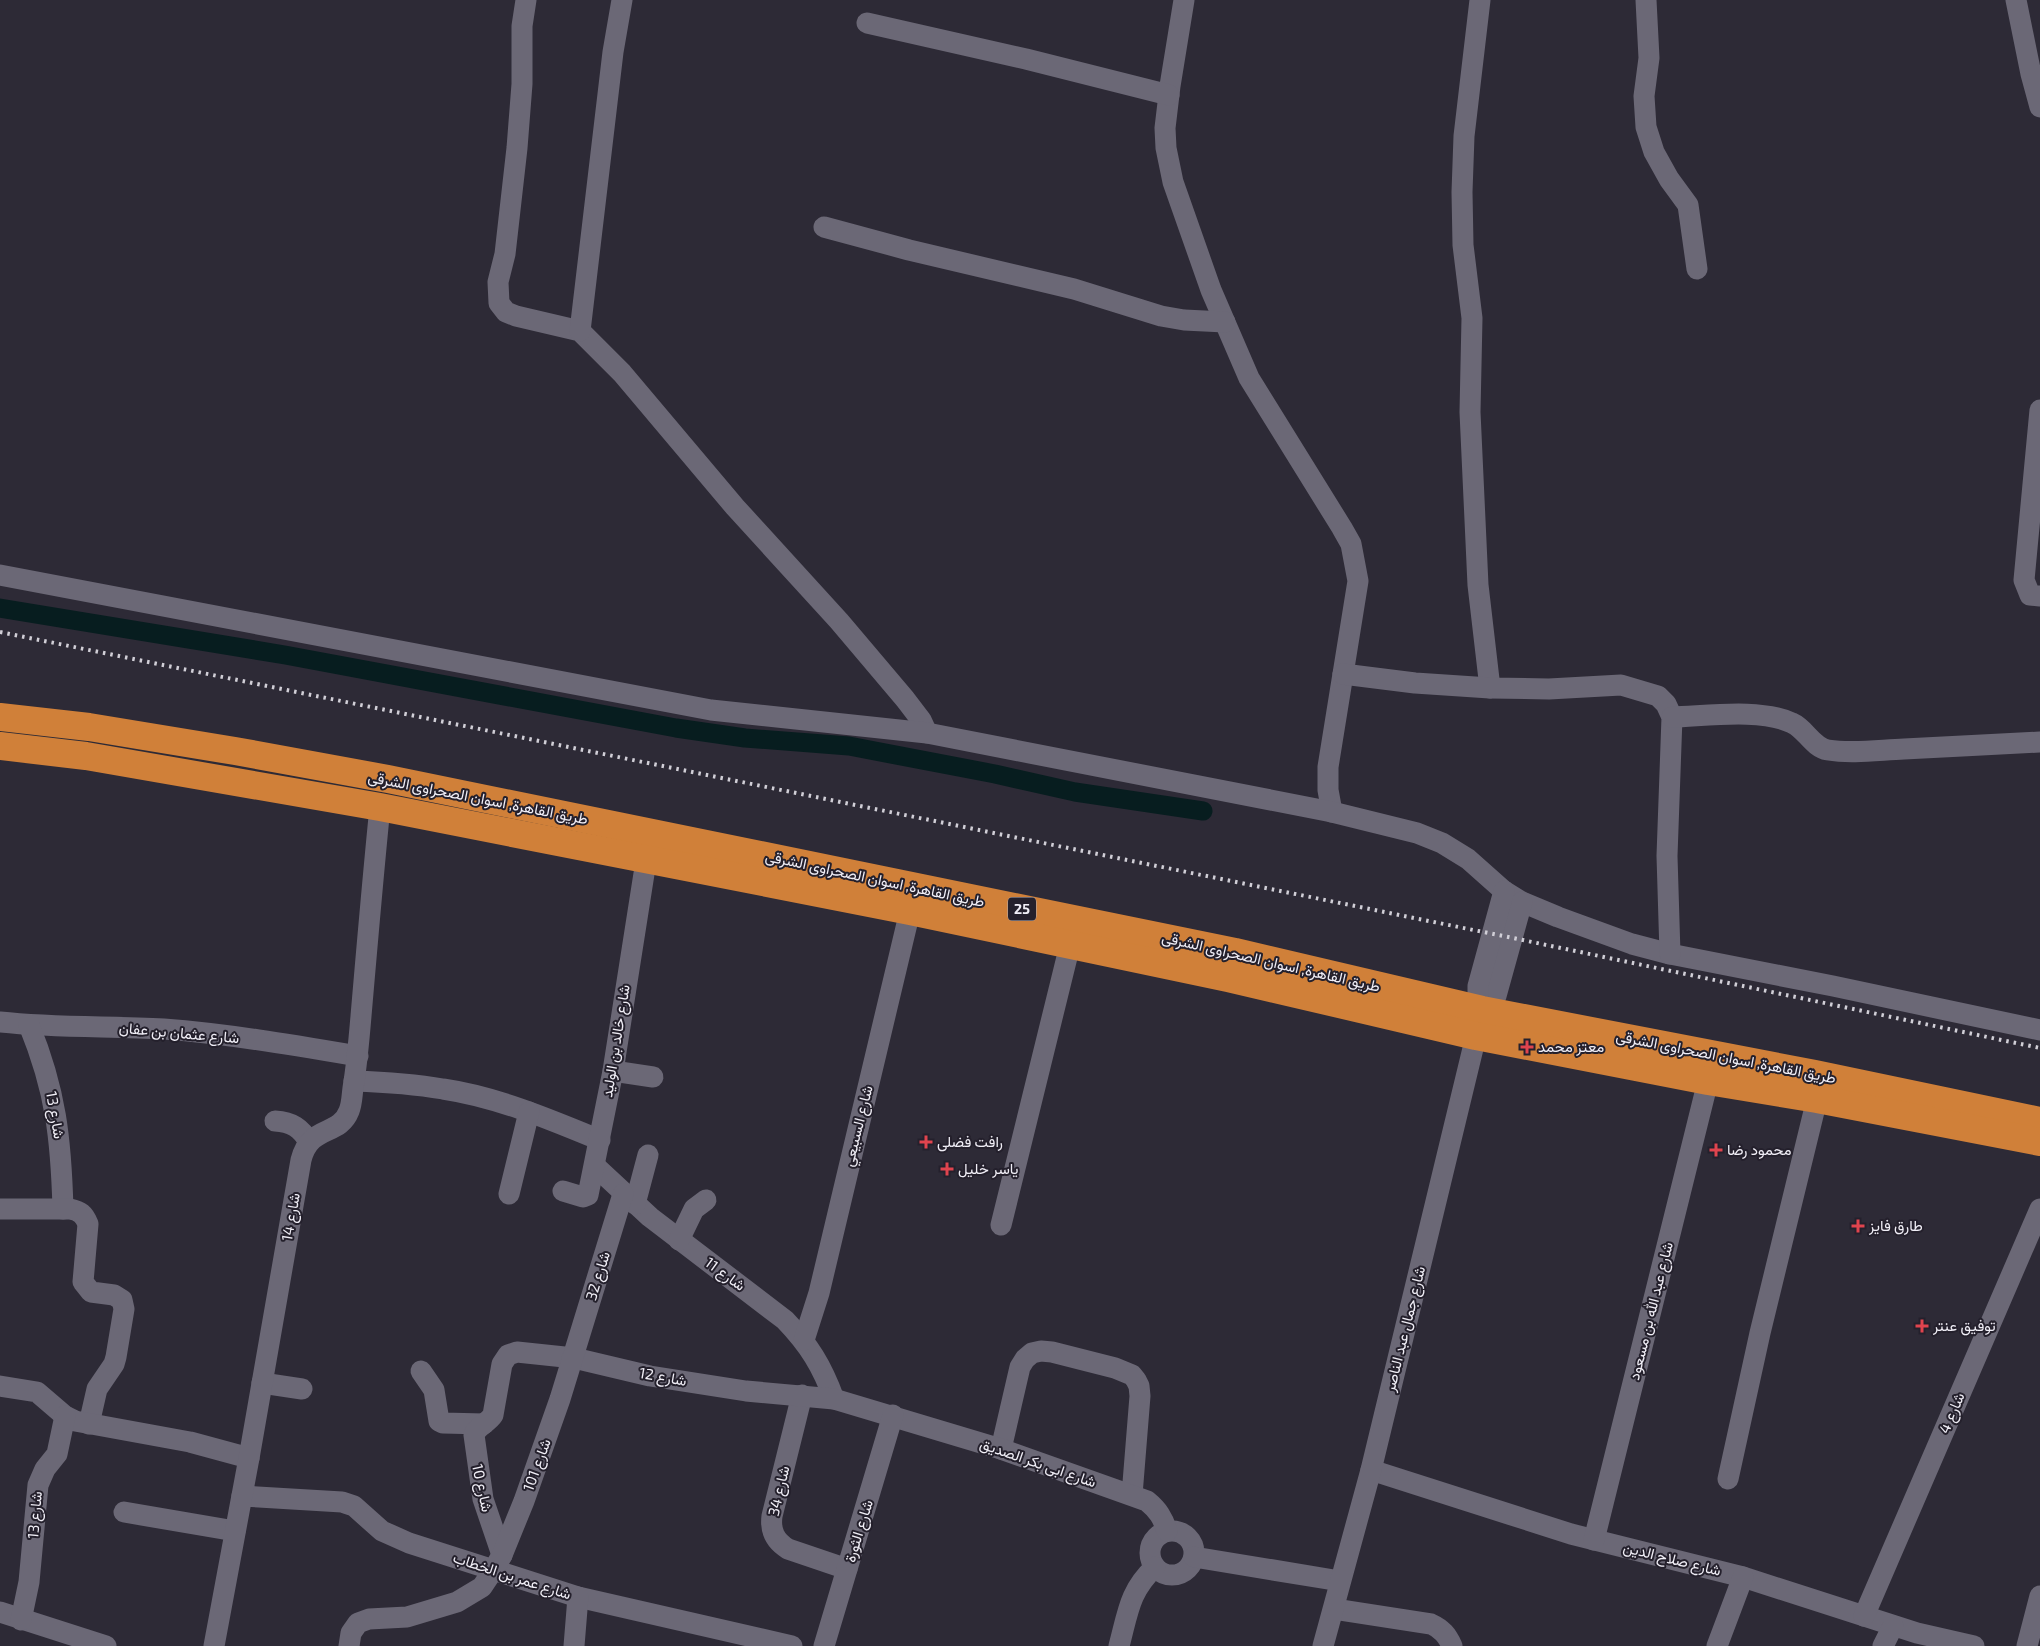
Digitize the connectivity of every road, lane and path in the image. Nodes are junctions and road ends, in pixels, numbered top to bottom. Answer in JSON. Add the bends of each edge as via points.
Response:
{"nodes":[{"id":1,"x":526,"y":0,"type":"edge"},
{"id":2,"x":622,"y":0,"type":"edge"},
{"id":3,"x":1184,"y":0,"type":"edge"},
{"id":4,"x":1480,"y":0,"type":"edge"},
{"id":5,"x":1646,"y":0,"type":"edge"},
{"id":6,"x":2016,"y":0,"type":"edge"},
{"id":7,"x":867,"y":22,"type":"dead end"},
{"id":8,"x":1169,"y":95,"type":"junction"},
{"id":9,"x":2040,"y":107,"type":"edge"},
{"id":10,"x":824,"y":227,"type":"dead end"},
{"id":11,"x":1697,"y":270,"type":"dead end"},
{"id":12,"x":1225,"y":322,"type":"junction"},
{"id":13,"x":580,"y":331,"type":"junction"},
{"id":14,"x":2040,"y":410,"type":"edge"},
{"id":15,"x":0,"y":575,"type":"edge"},
{"id":16,"x":2040,"y":596,"type":"edge"},
{"id":17,"x":1343,"y":674,"type":"junction"},
{"id":18,"x":1490,"y":688,"type":"junction"},
{"id":19,"x":0,"y":717,"type":"edge"},
{"id":20,"x":1672,"y":717,"type":"junction"},
{"id":21,"x":927,"y":733,"type":"junction"},
{"id":22,"x":2040,"y":742,"type":"edge"},
{"id":23,"x":0,"y":746,"type":"edge"},
{"id":24,"x":380,"y":807,"type":"junction"},
{"id":25,"x":1332,"y":812,"type":"junction"},
{"id":26,"x":646,"y":861,"type":"junction"},
{"id":27,"x":1504,"y":891,"type":"junction"},
{"id":28,"x":1522,"y":902,"type":"junction"},
{"id":29,"x":910,"y":911,"type":"junction"},
{"id":30,"x":1070,"y":945,"type":"junction"},
{"id":31,"x":1670,"y":954,"type":"junction"},
{"id":32,"x":0,"y":1022,"type":"edge"},
{"id":33,"x":1479,"y":1023,"type":"junction"},
{"id":34,"x":29,"y":1025,"type":"junction"},
{"id":35,"x":2040,"y":1030,"type":"edge"},
{"id":36,"x":358,"y":1056,"type":"junction"},
{"id":37,"x":612,"y":1071,"type":"junction"},
{"id":38,"x":653,"y":1077,"type":"dead end"},
{"id":39,"x":354,"y":1080,"type":"junction"},
{"id":40,"x":1708,"y":1081,"type":"junction"},
{"id":41,"x":1817,"y":1099,"type":"junction"},
{"id":42,"x":529,"y":1112,"type":"junction"},
{"id":43,"x":275,"y":1121,"type":"dead end"},
{"id":44,"x":2040,"y":1121,"type":"edge"},
{"id":45,"x":600,"y":1140,"type":"junction"},
{"id":46,"x":309,"y":1142,"type":"junction"},
{"id":47,"x":2040,"y":1142,"type":"edge"},
{"id":48,"x":648,"y":1155,"type":"dead end"},
{"id":49,"x":595,"y":1166,"type":"junction"},
{"id":50,"x":563,"y":1191,"type":"dead end"},
{"id":51,"x":509,"y":1194,"type":"dead end"},
{"id":52,"x":629,"y":1198,"type":"junction"},
{"id":53,"x":706,"y":1200,"type":"dead end"},
{"id":54,"x":0,"y":1209,"type":"edge"},
{"id":55,"x":63,"y":1209,"type":"junction"},
{"id":56,"x":2040,"y":1209,"type":"edge"},
{"id":57,"x":1001,"y":1225,"type":"dead end"},
{"id":58,"x":679,"y":1240,"type":"junction"},
{"id":59,"x":804,"y":1340,"type":"junction"},
{"id":60,"x":574,"y":1358,"type":"junction"},
{"id":61,"x":421,"y":1371,"type":"dead end"},
{"id":62,"x":262,"y":1383,"type":"junction"},
{"id":63,"x":0,"y":1386,"type":"edge"},
{"id":64,"x":302,"y":1389,"type":"dead end"},
{"id":65,"x":802,"y":1395,"type":"junction"},
{"id":66,"x":834,"y":1399,"type":"junction"},
{"id":67,"x":893,"y":1415,"type":"junction"},
{"id":68,"x":65,"y":1416,"type":"junction"},
{"id":69,"x":89,"y":1424,"type":"junction"},
{"id":70,"x":484,"y":1424,"type":"junction"},
{"id":71,"x":1001,"y":1449,"type":"junction"},
{"id":72,"x":249,"y":1458,"type":"junction"},
{"id":73,"x":1371,"y":1470,"type":"junction"},
{"id":74,"x":1728,"y":1479,"type":"dead end"},
{"id":75,"x":1132,"y":1495,"type":"junction"},
{"id":76,"x":242,"y":1496,"type":"junction"},
{"id":77,"x":124,"y":1512,"type":"dead end"},
{"id":78,"x":235,"y":1531,"type":"junction"},
{"id":79,"x":1167,"y":1532,"type":"junction"},
{"id":80,"x":1594,"y":1540,"type":"junction"},
{"id":81,"x":1194,"y":1557,"type":"junction"},
{"id":82,"x":498,"y":1562,"type":"junction"},
{"id":83,"x":1154,"y":1567,"type":"junction"},
{"id":84,"x":847,"y":1569,"type":"junction"},
{"id":85,"x":1743,"y":1577,"type":"junction"},
{"id":86,"x":1340,"y":1581,"type":"junction"},
{"id":87,"x":2040,"y":1596,"type":"edge"},
{"id":88,"x":578,"y":1597,"type":"junction"},
{"id":89,"x":1334,"y":1609,"type":"junction"},
{"id":90,"x":0,"y":1612,"type":"edge"},
{"id":91,"x":1864,"y":1616,"type":"junction"},
{"id":92,"x":21,"y":1620,"type":"junction"},
{"id":93,"x":1893,"y":1626,"type":"junction"},
{"id":94,"x":106,"y":1646,"type":"edge"},
{"id":95,"x":214,"y":1646,"type":"edge"},
{"id":96,"x":349,"y":1646,"type":"edge"},
{"id":97,"x":574,"y":1646,"type":"edge"},
{"id":98,"x":792,"y":1646,"type":"edge"},
{"id":99,"x":824,"y":1646,"type":"edge"},
{"id":100,"x":1119,"y":1646,"type":"edge"},
{"id":101,"x":1323,"y":1646,"type":"edge"},
{"id":102,"x":1452,"y":1646,"type":"edge"},
{"id":103,"x":1717,"y":1646,"type":"edge"},
{"id":104,"x":1883,"y":1646,"type":"edge"},
{"id":105,"x":1974,"y":1646,"type":"edge"},
{"id":106,"x":2027,"y":1646,"type":"edge"}],
"edges":[{"from":1,"to":13,"type":"street","via":[[517,148],[498,299],[502,309],[516,316]]},
{"from":2,"to":13,"type":"street"},
{"from":3,"to":8,"type":"street"},
{"from":4,"to":18,"type":"street","via":[[1464,136],[1462,192],[1472,318],[1470,412],[1478,585]]},
{"from":5,"to":11,"type":"street","via":[[1649,58],[1644,96],[1646,127],[1654,152],[1688,205]]},
{"from":6,"to":9,"type":"street"},
{"from":7,"to":8,"type":"street"},
{"from":8,"to":12,"type":"street","via":[[1165,128],[1169,169]]},
{"from":10,"to":12,"type":"street","via":[[1074,289],[1161,316]]},
{"from":12,"to":17,"type":"street","via":[[1250,378],[1351,544],[1358,581]]},
{"from":13,"to":21,"type":"street","via":[[622,373],[735,507],[839,620],[905,699]]},
{"from":14,"to":16,"type":"street","via":[[2024,580],[2030,595]]},
{"from":15,"to":21,"type":"street","via":[[711,710]]},
{"from":17,"to":18,"type":"street"},
{"from":17,"to":25,"type":"street","via":[[1328,767]]},
{"from":18,"to":20,"type":"street","via":[[1621,685],[1658,696]]},
{"from":19,"to":33,"type":"highway","name":"طريق القاهرة, اسوان الصحراوى الشرقى","number":"25","via":[[235,750],[388,779],[1235,952]]},
{"from":20,"to":22,"type":"street","via":[[1764,716],[1793,723],[1816,745],[1828,750]]},
{"from":20,"to":31,"type":"street","via":[[1667,856]]},
{"from":21,"to":25,"type":"street"},
{"from":23,"to":24,"type":"highway","name":"طريق القاهرة, اسوان الصحراوى الشرقى","number":"25","via":[[86,756]]},
{"from":24,"to":26,"type":"highway","name":"طريق القاهرة, اسوان الصحراوى الشرقى","number":"25"},
{"from":24,"to":36,"type":"street"},
{"from":25,"to":27,"type":"street","via":[[1417,833],[1442,843],[1468,859]]},
{"from":26,"to":29,"type":"highway","name":"طريق القاهرة, اسوان الصحراوى الشرقى","number":"25"},
{"from":26,"to":37,"type":"street","name":"شارع خالد بن الوليد"},
{"from":27,"to":28,"type":"street"},
{"from":27,"to":33,"type":"street","name":"شارع جمال عبد الناصر","via":[[1478,986]]},
{"from":28,"to":31,"type":"street","via":[[1595,931]]},
{"from":28,"to":33,"type":"street","name":"شارع جمال عبد الناصر","via":[[1496,996]]},
{"from":29,"to":30,"type":"highway","name":"طريق القاهرة, اسوان الصحراوى الشرقى","number":"25"},
{"from":29,"to":59,"type":"street","name":"شارع السبيعي","via":[[819,1293]]},
{"from":30,"to":33,"type":"highway","name":"طريق القاهرة, اسوان الصحراوى الشرقى","number":"25","via":[[1228,978]]},
{"from":30,"to":57,"type":"street"},
{"from":31,"to":35,"type":"street"},
{"from":32,"to":34,"type":"street","name":"شارع عثمان بن عفان"},
{"from":33,"to":40,"type":"highway","name":"طريق القاهرة, اسوان الصحراوى الشرقى","number":"25"},
{"from":33,"to":44,"type":"highway","name":"طريق القاهرة, اسوان الصحراوى الشرقى","number":"25","via":[[1815,1074]]},
{"from":33,"to":73,"type":"street","name":"شارع جمال عبد الناصر"},
{"from":34,"to":36,"type":"street","name":"شارع عثمان بن عفان","via":[[174,1030]]},
{"from":34,"to":55,"type":"street","name":"شارع 13","via":[[43,1059],[55,1104],[62,1159]]},
{"from":36,"to":39,"type":"street"},
{"from":37,"to":38,"type":"street"},
{"from":37,"to":45,"type":"street","name":"شارع خالد بن الوليد"},
{"from":39,"to":42,"type":"street","via":[[443,1089]]},
{"from":39,"to":46,"type":"street","via":[[350,1110],[345,1118]]},
{"from":40,"to":41,"type":"highway","name":"طريق القاهرة, اسوان الصحراوى الشرقى","number":"25"},
{"from":40,"to":80,"type":"street","name":"شارع عبد الله بن مسعود"},
{"from":41,"to":47,"type":"highway","name":"طريق القاهرة, اسوان الصحراوى الشرقى","number":"25"},
{"from":41,"to":74,"type":"street"},
{"from":42,"to":45,"type":"street"},
{"from":42,"to":51,"type":"street"},
{"from":43,"to":46,"type":"street","via":[[296,1126]]},
{"from":45,"to":49,"type":"street","name":"شارع خالد بن الوليد"},
{"from":46,"to":62,"type":"street","name":"شارع 14","via":[[301,1160]]},
{"from":48,"to":52,"type":"street","name":"شارع 32"},
{"from":49,"to":50,"type":"street","name":"شارع خالد بن الوليد","via":[[586,1197]]},
{"from":49,"to":52,"type":"street","name":"شارع 11"},
{"from":52,"to":58,"type":"street","name":"شارع 11"},
{"from":52,"to":60,"type":"street","name":"شارع 32"},
{"from":53,"to":58,"type":"street","via":[[694,1209]]},
{"from":54,"to":55,"type":"street"},
{"from":55,"to":69,"type":"street","via":[[78,1210],[88,1224],[82,1276],[86,1288],[91,1292],[119,1296],[124,1304],[114,1364],[97,1388]]},
{"from":56,"to":91,"type":"street","name":"شارع 4"},
{"from":58,"to":59,"type":"street","name":"شارع 11","via":[[764,1302]]},
{"from":59,"to":66,"type":"street","name":"شارع 11","via":[[816,1358]]},
{"from":60,"to":65,"type":"street","name":"شارع 12","via":[[650,1376],[746,1391]]},
{"from":60,"to":70,"type":"street","name":"شارع 12","via":[[517,1352],[508,1355],[502,1364],[493,1415]]},
{"from":60,"to":82,"type":"street","name":"شارع 101","via":[[543,1450]]},
{"from":61,"to":70,"type":"street","via":[[434,1390],[439,1421]]},
{"from":62,"to":64,"type":"street"},
{"from":62,"to":72,"type":"street","name":"شارع 14"},
{"from":63,"to":68,"type":"street","via":[[37,1392]]},
{"from":65,"to":66,"type":"street","name":"شارع 12"},
{"from":65,"to":84,"type":"street","name":"شارع 34","via":[[772,1516],[772,1532],[788,1548]]},
{"from":66,"to":67,"type":"street","name":"شارع 12"},
{"from":67,"to":71,"type":"street","name":"شارع ابى بكر الصديق"},
{"from":67,"to":84,"type":"street","name":"شارع الثورة"},
{"from":68,"to":69,"type":"street","via":[[75,1422]]},
{"from":68,"to":92,"type":"street","name":"شارع 13","via":[[57,1454],[38,1485],[29,1582]]},
{"from":69,"to":72,"type":"street","via":[[190,1442]]},
{"from":70,"to":82,"type":"street","name":"شارع 10","via":[[474,1435],[476,1460]]},
{"from":71,"to":75,"type":"street","name":"شارع ابى بكر الصديق"},
{"from":71,"to":75,"type":"street","via":[[1020,1367],[1032,1353],[1052,1352],[1115,1368],[1132,1375],[1139,1386]]},
{"from":72,"to":76,"type":"street","name":"شارع 14"},
{"from":73,"to":80,"type":"street","name":"شارع صلاح الدين"},
{"from":73,"to":86,"type":"street","name":"شارع جمال عبد الناصر"},
{"from":75,"to":79,"type":"street","name":"شارع ابى بكر الصديق","via":[[1157,1509]]},
{"from":76,"to":78,"type":"street","name":"شارع 14"},
{"from":76,"to":82,"type":"street","name":"شارع عمر بن الخطاب","via":[[342,1502],[354,1506],[382,1531],[409,1543]]},
{"from":77,"to":78,"type":"street"},
{"from":78,"to":95,"type":"street","name":"شارع 14"},
{"from":79,"to":81,"type":"street","via":[[1187,1537]]},
{"from":79,"to":83,"type":"street","via":[[1160,1534],[1151,1546]]},
{"from":80,"to":85,"type":"street","name":"شارع صلاح الدين"},
{"from":81,"to":83,"type":"street","via":[[1181,1574],[1167,1575]]},
{"from":81,"to":86,"type":"street"},
{"from":82,"to":88,"type":"street","name":"شارع عمر بن الخطاب"},
{"from":82,"to":96,"type":"street","name":"شارع 101","via":[[482,1586],[470,1595],[444,1607],[407,1617],[364,1621],[354,1628]]},
{"from":83,"to":100,"type":"street","via":[[1134,1592]]},
{"from":84,"to":99,"type":"street","name":"شارع الثورة"},
{"from":85,"to":91,"type":"street","name":"شارع صلاح الدين"},
{"from":85,"to":103,"type":"street"},
{"from":86,"to":89,"type":"street","name":"شارع جمال عبد الناصر"},
{"from":87,"to":106,"type":"street"},
{"from":88,"to":97,"type":"street"},
{"from":88,"to":98,"type":"street","name":"شارع عمر بن الخطاب"},
{"from":89,"to":101,"type":"street","name":"شارع جمال عبد الناصر"},
{"from":89,"to":102,"type":"street","via":[[1431,1624],[1448,1636]]},
{"from":90,"to":92,"type":"street"},
{"from":91,"to":93,"type":"street","name":"شارع صلاح الدين"},
{"from":92,"to":94,"type":"street"},
{"from":93,"to":104,"type":"street"},
{"from":93,"to":105,"type":"street","name":"شارع صلاح الدين"}]}
